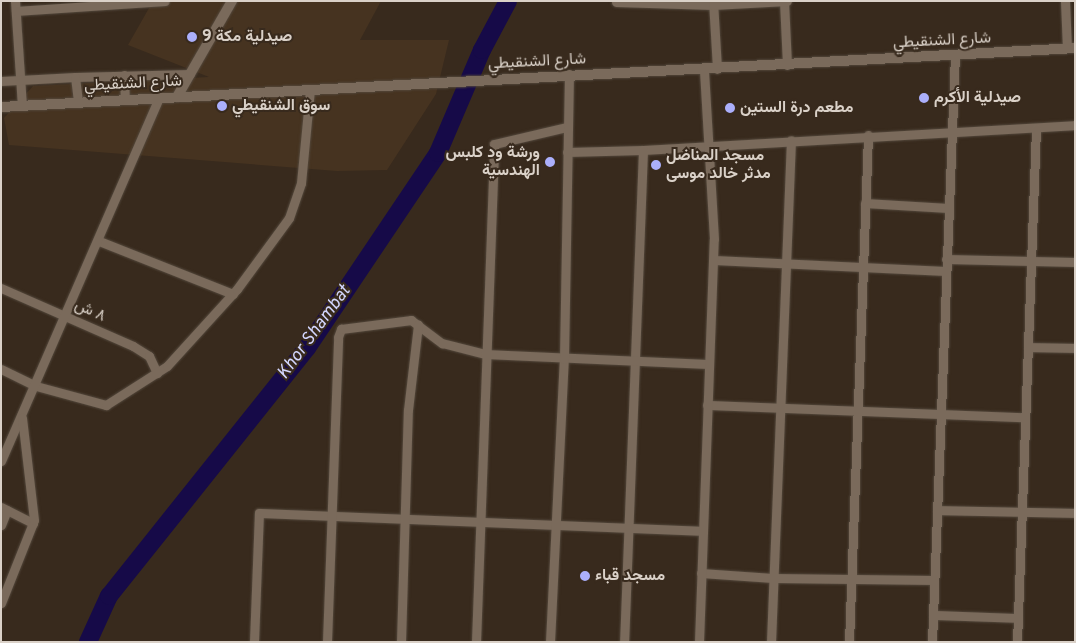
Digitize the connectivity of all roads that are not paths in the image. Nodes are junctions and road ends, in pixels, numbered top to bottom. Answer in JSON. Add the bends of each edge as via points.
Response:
{"nodes":[{"id":1,"x":15,"y":1,"type":"edge"},
{"id":2,"x":164,"y":1,"type":"edge"},
{"id":3,"x":232,"y":1,"type":"edge"},
{"id":4,"x":785,"y":1,"type":"edge"},
{"id":5,"x":1065,"y":1,"type":"edge"},
{"id":6,"x":616,"y":2,"type":"edge"},
{"id":7,"x":713,"y":3,"type":"edge"},
{"id":8,"x":91,"y":4,"type":"edge"},
{"id":9,"x":16,"y":12,"type":"junction"},
{"id":10,"x":1071,"y":48,"type":"edge"},
{"id":11,"x":956,"y":55,"type":"junction"},
{"id":12,"x":787,"y":65,"type":"junction"},
{"id":13,"x":717,"y":69,"type":"junction"},
{"id":14,"x":704,"y":70,"type":"junction"},
{"id":15,"x":190,"y":74,"type":"junction"},
{"id":16,"x":569,"y":74,"type":"junction"},
{"id":17,"x":124,"y":75,"type":"junction"},
{"id":18,"x":75,"y":77,"type":"junction"},
{"id":19,"x":20,"y":80,"type":"junction"},
{"id":20,"x":1,"y":81,"type":"edge"},
{"id":21,"x":310,"y":89,"type":"junction"},
{"id":22,"x":176,"y":97,"type":"junction"},
{"id":23,"x":159,"y":98,"type":"junction"},
{"id":24,"x":125,"y":100,"type":"junction"},
{"id":25,"x":78,"y":102,"type":"junction"},
{"id":26,"x":22,"y":106,"type":"junction"},
{"id":27,"x":1,"y":107,"type":"edge"},
{"id":28,"x":1075,"y":125,"type":"edge"},
{"id":29,"x":568,"y":127,"type":"junction"},
{"id":30,"x":1036,"y":128,"type":"junction"},
{"id":31,"x":952,"y":130,"type":"junction"},
{"id":32,"x":868,"y":135,"type":"junction"},
{"id":33,"x":791,"y":140,"type":"junction"},
{"id":34,"x":709,"y":146,"type":"junction"},
{"id":35,"x":643,"y":150,"type":"junction"},
{"id":36,"x":567,"y":152,"type":"junction"},
{"id":37,"x":865,"y":202,"type":"junction"},
{"id":38,"x":948,"y":208,"type":"junction"},
{"id":39,"x":99,"y":242,"type":"junction"},
{"id":40,"x":946,"y":259,"type":"junction"},
{"id":41,"x":714,"y":260,"type":"junction"},
{"id":42,"x":1032,"y":261,"type":"junction"},
{"id":43,"x":1075,"y":262,"type":"edge"},
{"id":44,"x":786,"y":264,"type":"junction"},
{"id":45,"x":862,"y":266,"type":"junction"},
{"id":46,"x":946,"y":271,"type":"junction"},
{"id":47,"x":1,"y":288,"type":"edge"},
{"id":48,"x":233,"y":294,"type":"junction"},
{"id":49,"x":66,"y":317,"type":"junction"},
{"id":50,"x":418,"y":325,"type":"junction"},
{"id":51,"x":1028,"y":347,"type":"junction"},
{"id":52,"x":1075,"y":348,"type":"edge"},
{"id":53,"x":485,"y":354,"type":"junction"},
{"id":54,"x":564,"y":359,"type":"junction"},
{"id":55,"x":634,"y":362,"type":"junction"},
{"id":56,"x":708,"y":364,"type":"junction"},
{"id":57,"x":1,"y":369,"type":"edge"},
{"id":58,"x":157,"y":373,"type":"junction"},
{"id":59,"x":36,"y":386,"type":"junction"},
{"id":60,"x":707,"y":405,"type":"junction"},
{"id":61,"x":783,"y":408,"type":"junction"},
{"id":62,"x":858,"y":412,"type":"junction"},
{"id":63,"x":940,"y":414,"type":"junction"},
{"id":64,"x":22,"y":417,"type":"junction"},
{"id":65,"x":1026,"y":417,"type":"junction"},
{"id":66,"x":1,"y":461,"type":"edge"},
{"id":67,"x":4,"y":509,"type":"edge"},
{"id":68,"x":937,"y":510,"type":"junction"},
{"id":69,"x":1022,"y":512,"type":"junction"},
{"id":70,"x":1075,"y":513,"type":"edge"},
{"id":71,"x":332,"y":518,"type":"junction"},
{"id":72,"x":404,"y":521,"type":"junction"},
{"id":73,"x":33,"y":523,"type":"junction"},
{"id":74,"x":481,"y":524,"type":"junction"},
{"id":75,"x":1,"y":525,"type":"edge"},
{"id":76,"x":556,"y":527,"type":"junction"},
{"id":77,"x":629,"y":530,"type":"junction"},
{"id":78,"x":702,"y":531,"type":"junction"},
{"id":79,"x":701,"y":573,"type":"junction"},
{"id":80,"x":773,"y":578,"type":"junction"},
{"id":81,"x":851,"y":579,"type":"junction"},
{"id":82,"x":934,"y":580,"type":"junction"},
{"id":83,"x":1,"y":604,"type":"edge"},
{"id":84,"x":933,"y":615,"type":"junction"},
{"id":85,"x":1018,"y":618,"type":"junction"},
{"id":86,"x":254,"y":642,"type":"edge"},
{"id":87,"x":327,"y":642,"type":"edge"},
{"id":88,"x":401,"y":642,"type":"edge"},
{"id":89,"x":476,"y":642,"type":"edge"},
{"id":90,"x":550,"y":642,"type":"edge"},
{"id":91,"x":624,"y":642,"type":"edge"},
{"id":92,"x":699,"y":642,"type":"edge"},
{"id":93,"x":771,"y":642,"type":"edge"},
{"id":94,"x":849,"y":642,"type":"edge"},
{"id":95,"x":932,"y":642,"type":"edge"},
{"id":96,"x":1016,"y":642,"type":"edge"}],
"edges":[{"from":1,"to":9,"type":"street"},
{"from":2,"to":8,"type":"street"},
{"from":3,"to":15,"type":"street"},
{"from":4,"to":7,"type":"street"},
{"from":4,"to":12,"type":"street"},
{"from":5,"to":10,"type":"street"},
{"from":6,"to":7,"type":"street"},
{"from":7,"to":13,"type":"street"},
{"from":8,"to":9,"type":"street"},
{"from":9,"to":19,"type":"street"},
{"from":10,"to":11,"type":"street","name":"شارع الشنقيطي"},
{"from":11,"to":12,"type":"street","name":"شارع الشنقيطي"},
{"from":11,"to":31,"type":"street"},
{"from":12,"to":13,"type":"street","name":"شارع الشنقيطي"},
{"from":13,"to":14,"type":"street","name":"شارع الشنقيطي"},
{"from":14,"to":16,"type":"street","name":"شارع الشنقيطي"},
{"from":14,"to":34,"type":"street"},
{"from":15,"to":17,"type":"street"},
{"from":15,"to":22,"type":"street"},
{"from":16,"to":21,"type":"street","name":"شارع الشنقيطي"},
{"from":16,"to":29,"type":"street"},
{"from":17,"to":18,"type":"street"},
{"from":17,"to":24,"type":"street"},
{"from":18,"to":19,"type":"street"},
{"from":18,"to":25,"type":"street"},
{"from":19,"to":20,"type":"street"},
{"from":19,"to":26,"type":"street"},
{"from":21,"to":22,"type":"street","name":"شارع الشنقيطي"},
{"from":21,"to":48,"type":"street","via":[[301,183],[296,202],[279,236]]},
{"from":22,"to":23,"type":"street","name":"شارع الشنقيطي"},
{"from":23,"to":24,"type":"street","name":"شارع الشنقيطي"},
{"from":23,"to":39,"type":"street"},
{"from":24,"to":25,"type":"street","name":"شارع الشنقيطي"},
{"from":25,"to":26,"type":"street","name":"شارع الشنقيطي"},
{"from":26,"to":27,"type":"street","name":"شارع الشنقيطي"},
{"from":28,"to":30,"type":"street"},
{"from":29,"to":36,"type":"street"},
{"from":29,"to":53,"type":"street","via":[[494,144]]},
{"from":30,"to":31,"type":"street"},
{"from":30,"to":42,"type":"street"},
{"from":31,"to":32,"type":"street"},
{"from":31,"to":38,"type":"street"},
{"from":32,"to":33,"type":"street"},
{"from":32,"to":37,"type":"street"},
{"from":33,"to":34,"type":"street"},
{"from":33,"to":44,"type":"street"},
{"from":34,"to":35,"type":"street"},
{"from":34,"to":41,"type":"street"},
{"from":35,"to":36,"type":"street"},
{"from":35,"to":55,"type":"street"},
{"from":36,"to":54,"type":"street"},
{"from":37,"to":38,"type":"street"},
{"from":37,"to":45,"type":"street"},
{"from":38,"to":40,"type":"street"},
{"from":39,"to":48,"type":"street"},
{"from":39,"to":49,"type":"street"},
{"from":40,"to":42,"type":"street"},
{"from":40,"to":46,"type":"street"},
{"from":41,"to":44,"type":"street"},
{"from":41,"to":56,"type":"street"},
{"from":42,"to":43,"type":"street"},
{"from":42,"to":51,"type":"street"},
{"from":44,"to":45,"type":"street"},
{"from":44,"to":61,"type":"street"},
{"from":45,"to":46,"type":"street"},
{"from":45,"to":62,"type":"street"},
{"from":46,"to":63,"type":"street"},
{"from":47,"to":49,"type":"street","name":"٨ ش"},
{"from":48,"to":58,"type":"street"},
{"from":49,"to":58,"type":"street","name":"٨ ش","via":[[142,351],[153,362]]},
{"from":49,"to":59,"type":"street"},
{"from":50,"to":53,"type":"street","via":[[450,346]]},
{"from":50,"to":71,"type":"street","via":[[406,320],[345,327],[339,332]]},
{"from":50,"to":72,"type":"street","via":[[408,410]]},
{"from":51,"to":52,"type":"street"},
{"from":51,"to":65,"type":"street"},
{"from":53,"to":54,"type":"street"},
{"from":53,"to":74,"type":"street"},
{"from":54,"to":55,"type":"street"},
{"from":54,"to":76,"type":"street"},
{"from":55,"to":56,"type":"street"},
{"from":55,"to":77,"type":"street"},
{"from":56,"to":60,"type":"street"},
{"from":57,"to":59,"type":"street"},
{"from":58,"to":59,"type":"street","via":[[106,404]]},
{"from":59,"to":64,"type":"street"},
{"from":60,"to":61,"type":"street"},
{"from":60,"to":78,"type":"street"},
{"from":61,"to":62,"type":"street"},
{"from":61,"to":80,"type":"street"},
{"from":62,"to":63,"type":"street"},
{"from":62,"to":81,"type":"street"},
{"from":63,"to":65,"type":"street"},
{"from":63,"to":68,"type":"street"},
{"from":64,"to":66,"type":"street"},
{"from":64,"to":73,"type":"street"},
{"from":65,"to":69,"type":"street"},
{"from":67,"to":73,"type":"street"},
{"from":67,"to":75,"type":"street"},
{"from":68,"to":69,"type":"street"},
{"from":68,"to":82,"type":"street"},
{"from":69,"to":70,"type":"street"},
{"from":69,"to":85,"type":"street"},
{"from":71,"to":72,"type":"street"},
{"from":71,"to":86,"type":"street","via":[[259,513]]},
{"from":71,"to":87,"type":"street"},
{"from":72,"to":74,"type":"street"},
{"from":72,"to":88,"type":"street"},
{"from":73,"to":83,"type":"street"},
{"from":74,"to":76,"type":"street"},
{"from":74,"to":89,"type":"street"},
{"from":76,"to":77,"type":"street"},
{"from":76,"to":90,"type":"street"},
{"from":77,"to":78,"type":"street"},
{"from":77,"to":91,"type":"street"},
{"from":78,"to":79,"type":"street"},
{"from":79,"to":80,"type":"street"},
{"from":79,"to":92,"type":"street"},
{"from":80,"to":81,"type":"street"},
{"from":80,"to":93,"type":"street"},
{"from":81,"to":82,"type":"street"},
{"from":81,"to":94,"type":"street"},
{"from":82,"to":84,"type":"street"},
{"from":84,"to":85,"type":"street"},
{"from":84,"to":95,"type":"street"},
{"from":85,"to":96,"type":"street"}]}
